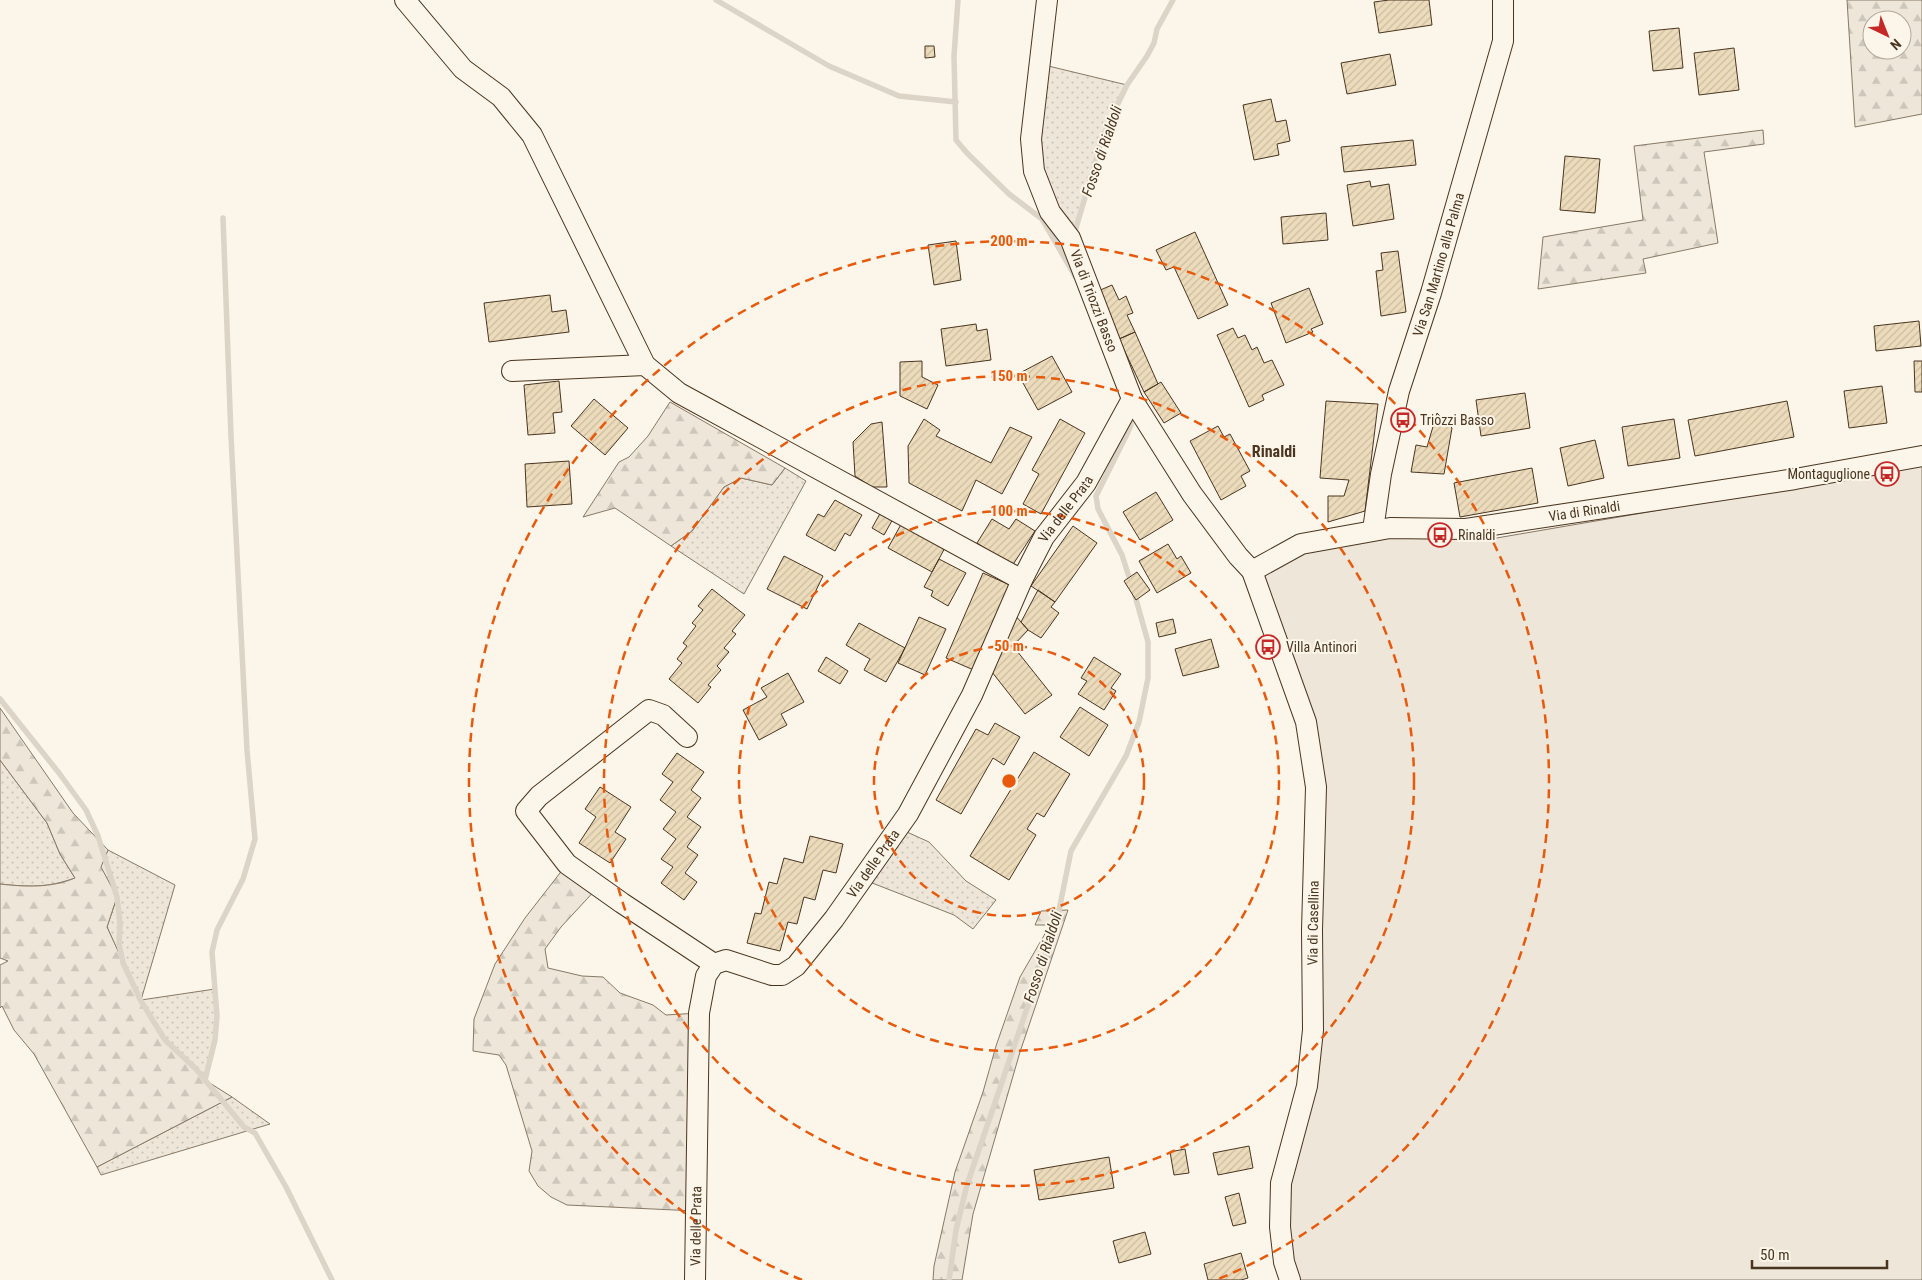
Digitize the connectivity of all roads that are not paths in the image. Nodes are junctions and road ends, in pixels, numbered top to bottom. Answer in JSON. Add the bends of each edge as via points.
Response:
{"nodes":[{"id":1,"x":405,"y":0,"type":"edge"},
{"id":2,"x":1048,"y":0,"type":"edge"},
{"id":3,"x":1503,"y":0,"type":"edge"},
{"id":4,"x":645,"y":365,"type":"junction"},
{"id":5,"x":512,"y":371,"type":"dead end"},
{"id":6,"x":1132,"y":399,"type":"junction"},
{"id":7,"x":1922,"y":456,"type":"edge"},
{"id":8,"x":1373,"y":530,"type":"junction"},
{"id":9,"x":1252,"y":571,"type":"junction"},
{"id":10,"x":1022,"y":580,"type":"junction"},
{"id":11,"x":687,"y":737,"type":"dead end"},
{"id":12,"x":714,"y":964,"type":"junction"},
{"id":13,"x":695,"y":1280,"type":"edge"},
{"id":14,"x":1290,"y":1280,"type":"edge"}],
"edges":[{"from":1,"to":4,"type":"street","via":[[463,69],[501,97],[532,136]]},
{"from":2,"to":6,"type":"street","name":"Via di Triozzi Basso","via":[[1031,139],[1034,171],[1050,212],[1070,238]]},
{"from":3,"to":8,"type":"street","name":"Via San Martino alla Palma","via":[[1503,41],[1431,293],[1399,391]]},
{"from":4,"to":5,"type":"street"},
{"from":4,"to":10,"type":"street","via":[[679,393]]},
{"from":6,"to":9,"type":"street","name":"Via di Triozzi Basso","via":[[1192,494]]},
{"from":6,"to":10,"type":"street","name":"Via delle Prata","via":[[1086,483],[1044,537]]},
{"from":7,"to":8,"type":"street","name":"Via di Rinaldi","via":[[1795,479],[1466,529]]},
{"from":8,"to":9,"type":"street","name":"Via di Rinaldi","via":[[1301,544]]},
{"from":9,"to":14,"type":"street","name":"Via di Casellina","via":[[1306,722],[1316,786],[1313,1030],[1307,1086],[1281,1184],[1280,1227],[1284,1262]]},
{"from":10,"to":12,"type":"street","name":"Via delle Prata","via":[[972,694],[908,814],[834,919],[796,966],[782,975],[772,975],[726,960]]},
{"from":11,"to":12,"type":"street","via":[[663,715],[649,710],[539,796],[526,811],[567,864]]},
{"from":12,"to":13,"type":"street","name":"Via delle Prata","via":[[706,976],[699,1013]]}]}
